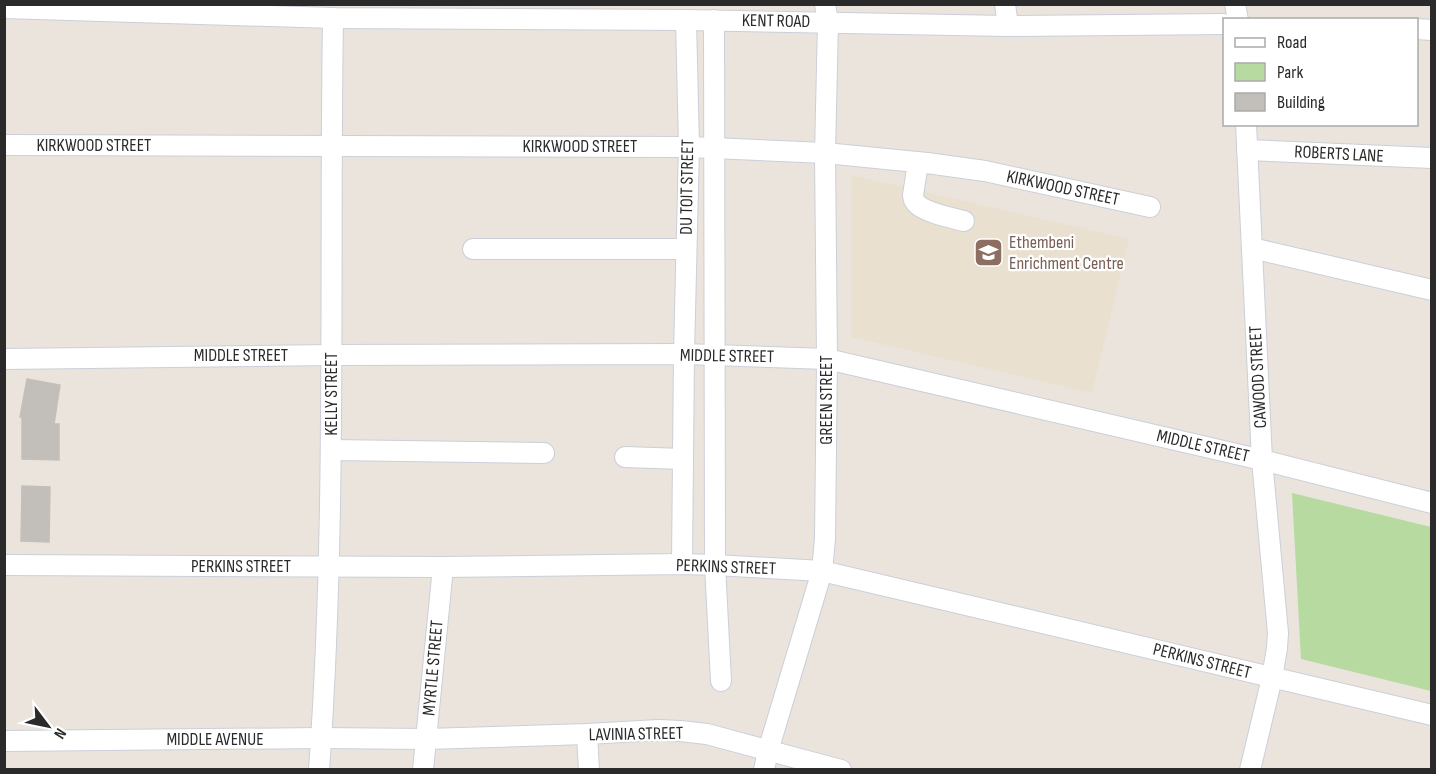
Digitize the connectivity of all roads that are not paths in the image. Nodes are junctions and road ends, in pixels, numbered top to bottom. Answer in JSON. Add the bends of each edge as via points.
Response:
{"nodes":[{"id":1,"x":1005,"y":4,"type":"edge"},
{"id":2,"x":4,"y":8,"type":"edge"},
{"id":3,"x":478,"y":11,"type":"edge"},
{"id":4,"x":647,"y":12,"type":"edge"},
{"id":5,"x":826,"y":13,"type":"edge"},
{"id":6,"x":333,"y":18,"type":"junction"},
{"id":7,"x":686,"y":20,"type":"junction"},
{"id":8,"x":714,"y":20,"type":"junction"},
{"id":9,"x":1223,"y":24,"type":"edge"},
{"id":10,"x":1008,"y":26,"type":"junction"},
{"id":11,"x":1246,"y":126,"type":"edge"},
{"id":12,"x":4,"y":145,"type":"edge"},
{"id":13,"x":331,"y":146,"type":"junction"},
{"id":14,"x":688,"y":147,"type":"junction"},
{"id":15,"x":714,"y":148,"type":"junction"},
{"id":16,"x":1247,"y":150,"type":"junction"},
{"id":17,"x":825,"y":153,"type":"junction"},
{"id":18,"x":1431,"y":158,"type":"edge"},
{"id":19,"x":918,"y":163,"type":"junction"},
{"id":20,"x":1150,"y":207,"type":"dead end"},
{"id":21,"x":964,"y":221,"type":"dead end"},
{"id":22,"x":1252,"y":248,"type":"junction"},
{"id":23,"x":473,"y":249,"type":"dead end"},
{"id":24,"x":686,"y":249,"type":"junction"},
{"id":25,"x":1431,"y":290,"type":"edge"},
{"id":26,"x":684,"y":354,"type":"junction"},
{"id":27,"x":331,"y":355,"type":"junction"},
{"id":28,"x":715,"y":355,"type":"junction"},
{"id":29,"x":4,"y":359,"type":"edge"},
{"id":30,"x":827,"y":359,"type":"junction"},
{"id":31,"x":331,"y":450,"type":"junction"},
{"id":32,"x":544,"y":453,"type":"dead end"},
{"id":33,"x":625,"y":457,"type":"dead end"},
{"id":34,"x":683,"y":459,"type":"junction"},
{"id":35,"x":1262,"y":460,"type":"junction"},
{"id":36,"x":1431,"y":503,"type":"edge"},
{"id":37,"x":682,"y":564,"type":"junction"},
{"id":38,"x":4,"y":565,"type":"edge"},
{"id":39,"x":715,"y":565,"type":"junction"},
{"id":40,"x":329,"y":566,"type":"junction"},
{"id":41,"x":443,"y":567,"type":"junction"},
{"id":42,"x":822,"y":571,"type":"junction"},
{"id":43,"x":1272,"y":678,"type":"junction"},
{"id":44,"x":721,"y":681,"type":"dead end"},
{"id":45,"x":1431,"y":715,"type":"edge"},
{"id":46,"x":587,"y":734,"type":"junction"},
{"id":47,"x":321,"y":738,"type":"junction"},
{"id":48,"x":426,"y":739,"type":"junction"},
{"id":49,"x":4,"y":741,"type":"edge"},
{"id":50,"x":766,"y":760,"type":"edge"},
{"id":51,"x":319,"y":770,"type":"edge"},
{"id":52,"x":423,"y":770,"type":"edge"},
{"id":53,"x":589,"y":770,"type":"edge"},
{"id":54,"x":841,"y":770,"type":"edge"},
{"id":55,"x":1250,"y":770,"type":"edge"}],
"edges":[{"from":1,"to":10,"type":"street"},
{"from":2,"to":6,"type":"street","name":"KENT ROAD"},
{"from":3,"to":4,"type":"street","name":"KENT ROAD"},
{"from":3,"to":6,"type":"street","name":"KENT ROAD"},
{"from":4,"to":7,"type":"street","name":"KENT ROAD"},
{"from":5,"to":8,"type":"street","name":"KENT ROAD"},
{"from":5,"to":10,"type":"street","name":"KENT ROAD"},
{"from":5,"to":17,"type":"street","name":"GREEN STREET"},
{"from":6,"to":13,"type":"street","name":"KELLY STREET"},
{"from":7,"to":8,"type":"street","name":"KENT ROAD"},
{"from":7,"to":14,"type":"street","name":"DU TOIT STREET"},
{"from":8,"to":15,"type":"street"},
{"from":9,"to":10,"type":"street","name":"KENT ROAD"},
{"from":11,"to":16,"type":"street","name":"CAWOOD STREET"},
{"from":12,"to":13,"type":"street","name":"KIRKWOOD STREET"},
{"from":13,"to":14,"type":"street","name":"KIRKWOOD STREET"},
{"from":13,"to":27,"type":"street","name":"KELLY STREET"},
{"from":14,"to":15,"type":"street","name":"KIRKWOOD STREET"},
{"from":14,"to":24,"type":"street","name":"DU TOIT STREET"},
{"from":15,"to":17,"type":"street","name":"KIRKWOOD STREET"},
{"from":15,"to":28,"type":"street"},
{"from":16,"to":18,"type":"street","name":"ROBERTS LANE"},
{"from":16,"to":22,"type":"street","name":"CAWOOD STREET"},
{"from":17,"to":19,"type":"street","name":"KIRKWOOD STREET"},
{"from":17,"to":30,"type":"street","name":"GREEN STREET"},
{"from":19,"to":20,"type":"street","name":"KIRKWOOD STREET","via":[[985,171]]},
{"from":19,"to":21,"type":"street","via":[[913,195],[916,203]]},
{"from":22,"to":25,"type":"street"},
{"from":22,"to":35,"type":"street","name":"CAWOOD STREET"},
{"from":23,"to":24,"type":"street"},
{"from":24,"to":26,"type":"street","name":"DU TOIT STREET"},
{"from":26,"to":27,"type":"street","name":"MIDDLE STREET"},
{"from":26,"to":28,"type":"street","name":"MIDDLE STREET"},
{"from":26,"to":34,"type":"street","name":"DU TOIT STREET"},
{"from":27,"to":29,"type":"street","name":"MIDDLE STREET"},
{"from":27,"to":31,"type":"street","name":"KELLY STREET"},
{"from":28,"to":30,"type":"street","name":"MIDDLE STREET"},
{"from":28,"to":39,"type":"street"},
{"from":30,"to":35,"type":"street","name":"MIDDLE STREET"},
{"from":30,"to":42,"type":"street","name":"GREEN STREET"},
{"from":31,"to":32,"type":"street"},
{"from":31,"to":40,"type":"street","name":"KELLY STREET"},
{"from":33,"to":34,"type":"street"},
{"from":34,"to":37,"type":"street","name":"DU TOIT STREET"},
{"from":35,"to":36,"type":"street","name":"MIDDLE STREET"},
{"from":35,"to":43,"type":"street","name":"CAWOOD STREET","via":[[1278,633]]},
{"from":37,"to":39,"type":"street","name":"PERKINS STREET"},
{"from":37,"to":41,"type":"street","name":"PERKINS STREET"},
{"from":38,"to":40,"type":"street","name":"PERKINS STREET"},
{"from":39,"to":42,"type":"street","name":"PERKINS STREET"},
{"from":39,"to":44,"type":"street"},
{"from":40,"to":41,"type":"street","name":"PERKINS STREET"},
{"from":40,"to":47,"type":"street","name":"KELLY STREET"},
{"from":41,"to":48,"type":"street","name":"MYRTLE STREET"},
{"from":42,"to":43,"type":"street","name":"PERKINS STREET"},
{"from":42,"to":50,"type":"street","name":"GREEN STREET"},
{"from":43,"to":45,"type":"street","name":"PERKINS STREET"},
{"from":43,"to":55,"type":"street","name":"CAWOOD STREET"},
{"from":46,"to":48,"type":"street","name":"LAVINIA STREET"},
{"from":46,"to":50,"type":"street","name":"LAVINIA STREET","via":[[658,730],[707,734]]},
{"from":46,"to":53,"type":"street"},
{"from":47,"to":48,"type":"street","name":"MIDDLE AVENUE"},
{"from":47,"to":49,"type":"street","name":"MIDDLE AVENUE"},
{"from":47,"to":51,"type":"street","name":"KELLY STREET"},
{"from":48,"to":52,"type":"street","name":"MYRTLE STREET"},
{"from":50,"to":54,"type":"street","name":"LAVINIA STREET"}]}
